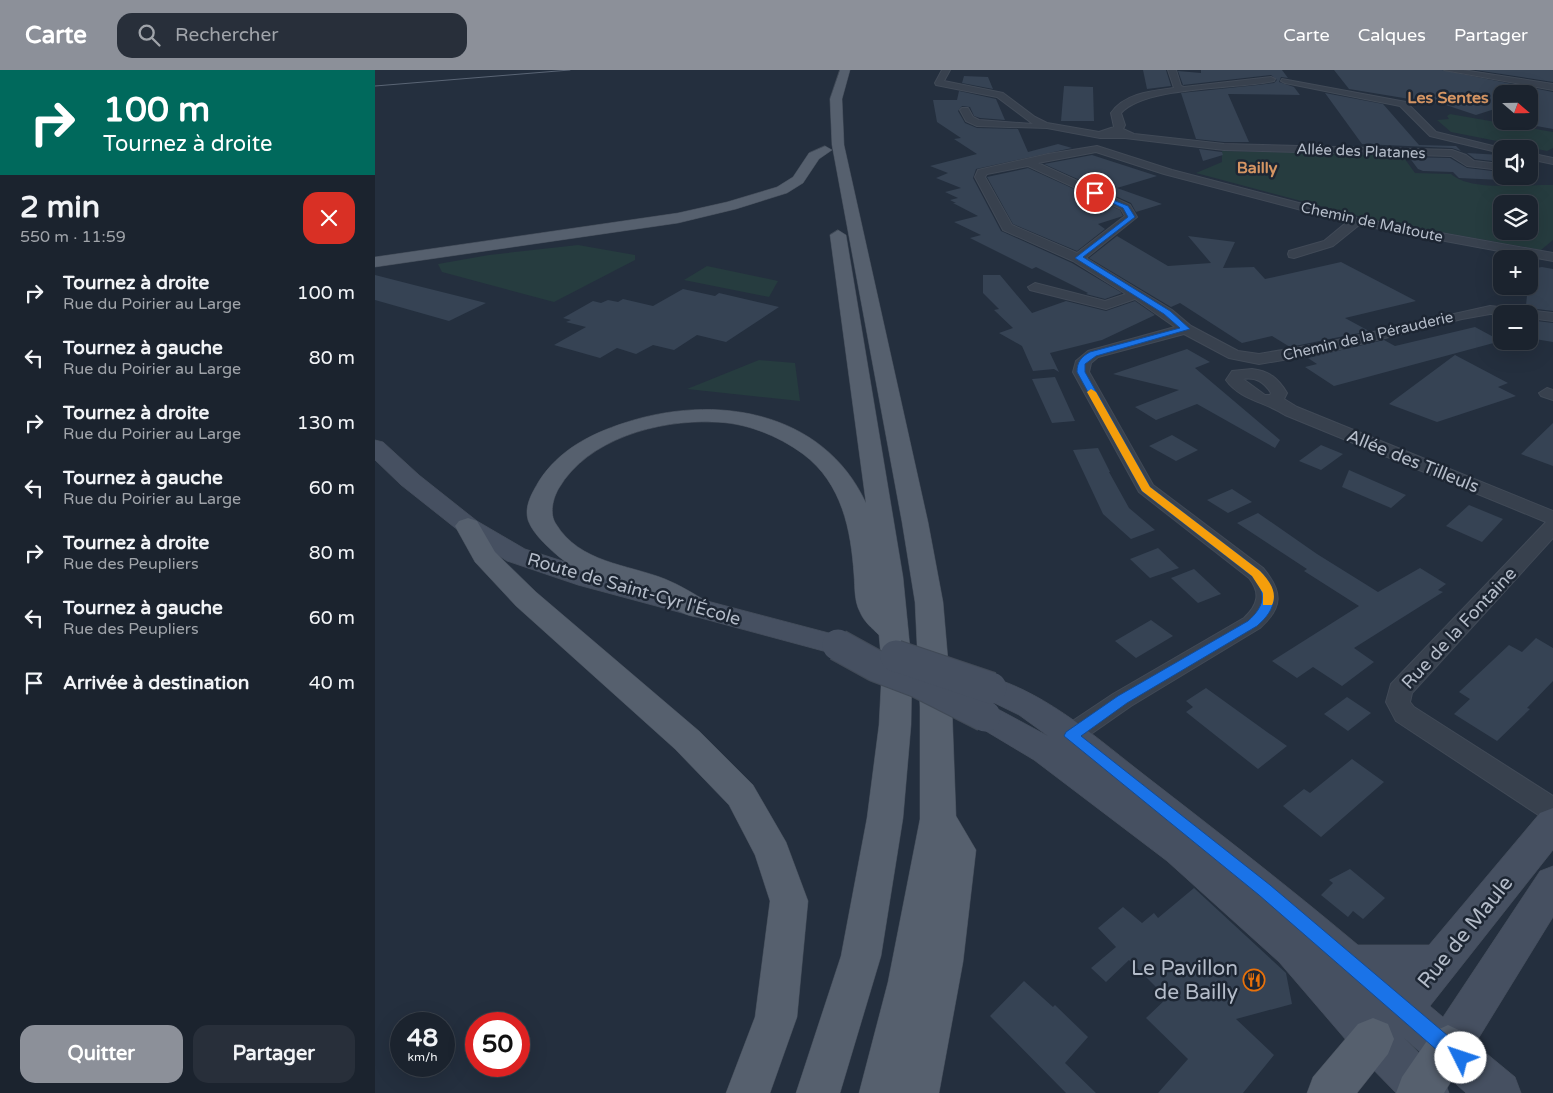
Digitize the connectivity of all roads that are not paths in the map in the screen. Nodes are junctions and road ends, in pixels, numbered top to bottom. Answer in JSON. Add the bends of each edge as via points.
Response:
{"nodes":[{"id":1,"x":833,"y":70,"type":"edge"},
{"id":2,"x":845,"y":70,"type":"edge"},
{"id":3,"x":946,"y":70,"type":"edge"},
{"id":4,"x":1172,"y":70,"type":"edge"},
{"id":5,"x":1448,"y":70,"type":"edge"},
{"id":6,"x":1540,"y":74,"type":"dead end"},
{"id":7,"x":1524,"y":82,"type":"junction"},
{"id":8,"x":1553,"y":87,"type":"edge"},
{"id":9,"x":1183,"y":90,"type":"junction"},
{"id":10,"x":965,"y":110,"type":"dead end"},
{"id":11,"x":1048,"y":127,"type":"junction"},
{"id":12,"x":1065,"y":131,"type":"junction"},
{"id":13,"x":1122,"y":134,"type":"junction"},
{"id":14,"x":824,"y":137,"type":"junction"},
{"id":15,"x":1493,"y":148,"type":"edge"},
{"id":16,"x":1082,"y":150,"type":"junction"},
{"id":17,"x":1538,"y":158,"type":"edge"},
{"id":18,"x":1553,"y":161,"type":"edge"},
{"id":19,"x":1029,"y":163,"type":"junction"},
{"id":20,"x":1493,"y":166,"type":"edge"},
{"id":21,"x":1538,"y":167,"type":"edge"},
{"id":22,"x":828,"y":168,"type":"dead end"},
{"id":23,"x":1553,"y":168,"type":"edge"},
{"id":24,"x":1192,"y":177,"type":"junction"},
{"id":25,"x":836,"y":221,"type":"dead end"},
{"id":26,"x":1356,"y":221,"type":"junction"},
{"id":27,"x":1294,"y":254,"type":"dead end"},
{"id":28,"x":1553,"y":257,"type":"edge"},
{"id":29,"x":1078,"y":258,"type":"junction"},
{"id":30,"x":375,"y":263,"type":"edge"},
{"id":31,"x":1035,"y":287,"type":"dead end"},
{"id":32,"x":1138,"y":294,"type":"junction"},
{"id":33,"x":1493,"y":310,"type":"edge"},
{"id":34,"x":1538,"y":315,"type":"edge"},
{"id":35,"x":1553,"y":317,"type":"edge"},
{"id":36,"x":1186,"y":329,"type":"junction"},
{"id":37,"x":1275,"y":401,"type":"dead end"},
{"id":38,"x":375,"y":447,"type":"edge"},
{"id":39,"x":1553,"y":518,"type":"edge"},
{"id":40,"x":469,"y":526,"type":"junction"},
{"id":41,"x":1553,"y":526,"type":"edge"},
{"id":42,"x":698,"y":608,"type":"junction"},
{"id":43,"x":894,"y":631,"type":"junction"},
{"id":44,"x":1059,"y":743,"type":"junction"},
{"id":45,"x":1553,"y":810,"type":"edge"},
{"id":46,"x":938,"y":818,"type":"junction"},
{"id":47,"x":1553,"y":822,"type":"edge"},
{"id":48,"x":1553,"y":883,"type":"edge"},
{"id":49,"x":1352,"y":964,"type":"junction"},
{"id":50,"x":1439,"y":965,"type":"junction"},
{"id":51,"x":1403,"y":1008,"type":"junction"},
{"id":52,"x":1373,"y":1039,"type":"junction"},
{"id":53,"x":1448,"y":1047,"type":"junction"},
{"id":54,"x":1422,"y":1091,"type":"edge"},
{"id":55,"x":748,"y":1093,"type":"edge"},
{"id":56,"x":818,"y":1093,"type":"edge"},
{"id":57,"x":881,"y":1093,"type":"edge"},
{"id":58,"x":917,"y":1093,"type":"edge"},
{"id":59,"x":1329,"y":1093,"type":"edge"},
{"id":60,"x":1499,"y":1093,"type":"edge"}],
"edges":[{"from":1,"to":14,"type":"main road","via":[[827,81]]},
{"from":2,"to":46,"type":"main road","via":[[835,99],[838,145],[929,602],[936,707]]},
{"from":3,"to":11,"type":"street","via":[[939,83],[1001,96],[1026,116]]},
{"from":4,"to":9,"type":"street","via":[[1177,87]]},
{"from":5,"to":7,"type":"street"},
{"from":6,"to":7,"type":"street"},
{"from":7,"to":8,"type":"street"},
{"from":9,"to":13,"type":"street","via":[[1150,94],[1127,102],[1116,112]]},
{"from":9,"to":15,"type":"street","via":[[1287,78],[1403,104],[1433,134]]},
{"from":10,"to":11,"type":"street","via":[[969,119],[977,123]]},
{"from":11,"to":12,"type":"street"},
{"from":12,"to":13,"type":"street","name":"Allée des Platanes","via":[[1103,133],[1109,137]]},
{"from":12,"to":16,"type":"street","via":[[1063,135],[1085,146]]},
{"from":13,"to":20,"type":"street","name":"Allée des Platanes","via":[[1224,147],[1452,153],[1471,164]]},
{"from":13,"to":24,"type":"street","name":"Chemin de Maltoute","via":[[1137,152],[1183,166]]},
{"from":14,"to":22,"type":"main road"},
{"from":14,"to":30,"type":"main road","via":[[798,180],[759,198],[678,218]]},
{"from":16,"to":19,"type":"street","name":"Chemin de Maltoute"},
{"from":16,"to":24,"type":"street","name":"Chemin de Maltoute","via":[[1101,150]]},
{"from":17,"to":18,"type":"street"},
{"from":19,"to":29,"type":"street","via":[[1126,207],[1130,212],[1131,217]]},
{"from":19,"to":29,"type":"street","name":"Chemin de Maltoute","via":[[989,169],[980,177],[1007,227]]},
{"from":21,"to":23,"type":"street"},
{"from":24,"to":26,"type":"street","name":"Chemin de Maltoute"},
{"from":25,"to":43,"type":"main road","via":[[889,577]]},
{"from":26,"to":27,"type":"street","via":[[1320,250]]},
{"from":26,"to":28,"type":"street","name":"Chemin de Maltoute"},
{"from":29,"to":32,"type":"street","name":"Chemin de la Pérauderie"},
{"from":31,"to":32,"type":"street","via":[[1105,305]]},
{"from":32,"to":36,"type":"street","name":"Chemin de la Pérauderie"},
{"from":33,"to":36,"type":"street","name":"Chemin de la Pérauderie","via":[[1259,359],[1234,355]]},
{"from":34,"to":35,"type":"street","name":"Chemin de la Pérauderie"},
{"from":36,"to":44,"type":"street","via":[[1093,354],[1081,364],[1081,372],[1145,488],[1256,573],[1268,593],[1267,606],[1253,624],[1122,700]]},
{"from":37,"to":39,"type":"street","name":"Allée des Tilleuls","via":[[1291,411]]},
{"from":38,"to":40,"type":"main road","name":"Route de Saint-Cyr l'École","via":[[410,480]]},
{"from":40,"to":42,"type":"main road","name":"Route de Saint-Cyr l'École","via":[[516,554],[542,565]]},
{"from":40,"to":55,"type":"main road","via":[[484,556],[526,600],[687,740],[741,794],[773,853],[789,901],[776,1017]]},
{"from":41,"to":45,"type":"street","name":"Rue de la Fontaine","via":[[1400,690],[1397,702],[1405,714]]},
{"from":42,"to":43,"type":"main road","via":[[656,585],[595,567],[570,553],[541,520],[540,501],[551,476],[577,452],[617,433],[658,421],[711,415],[743,418],[779,430],[812,449],[842,477],[861,525],[873,612]]},
{"from":42,"to":44,"type":"main road","name":"Route de Saint-Cyr l'École","bridge":true,"via":[[838,645],[876,666],[918,682],[988,702]]},
{"from":43,"to":56,"type":"main road","via":[[897,668],[895,725],[885,818],[861,956]]},
{"from":44,"to":49,"type":"main road","name":"Route de Saint-Cyr l'École","via":[[1265,890]]},
{"from":44,"to":52,"type":"main road","name":"Route de Saint-Cyr l'École","via":[[1293,949]]},
{"from":46,"to":57,"type":"main road","via":[[908,982]]},
{"from":46,"to":58,"type":"main road","via":[[958,850],[943,962]]},
{"from":47,"to":50,"type":"main road","name":"Rue de Maule"},
{"from":48,"to":53,"type":"main road"},
{"from":49,"to":50,"type":"main road","via":[[1376,966],[1417,961]]},
{"from":49,"to":51,"type":"main road","name":"Route de Saint-Cyr l'École"},
{"from":50,"to":51,"type":"main road","name":"Rue de Maule"},
{"from":51,"to":52,"type":"main road","name":"Rue de Maule"},
{"from":51,"to":53,"type":"main road","name":"Route de Saint-Cyr l'École"},
{"from":52,"to":54,"type":"main road","name":"Route de Saint-Cyr l'École"},
{"from":52,"to":59,"type":"main road"},
{"from":53,"to":54,"type":"main road"},
{"from":53,"to":60,"type":"main road","name":"Route de Saint-Cyr l'École"}]}
